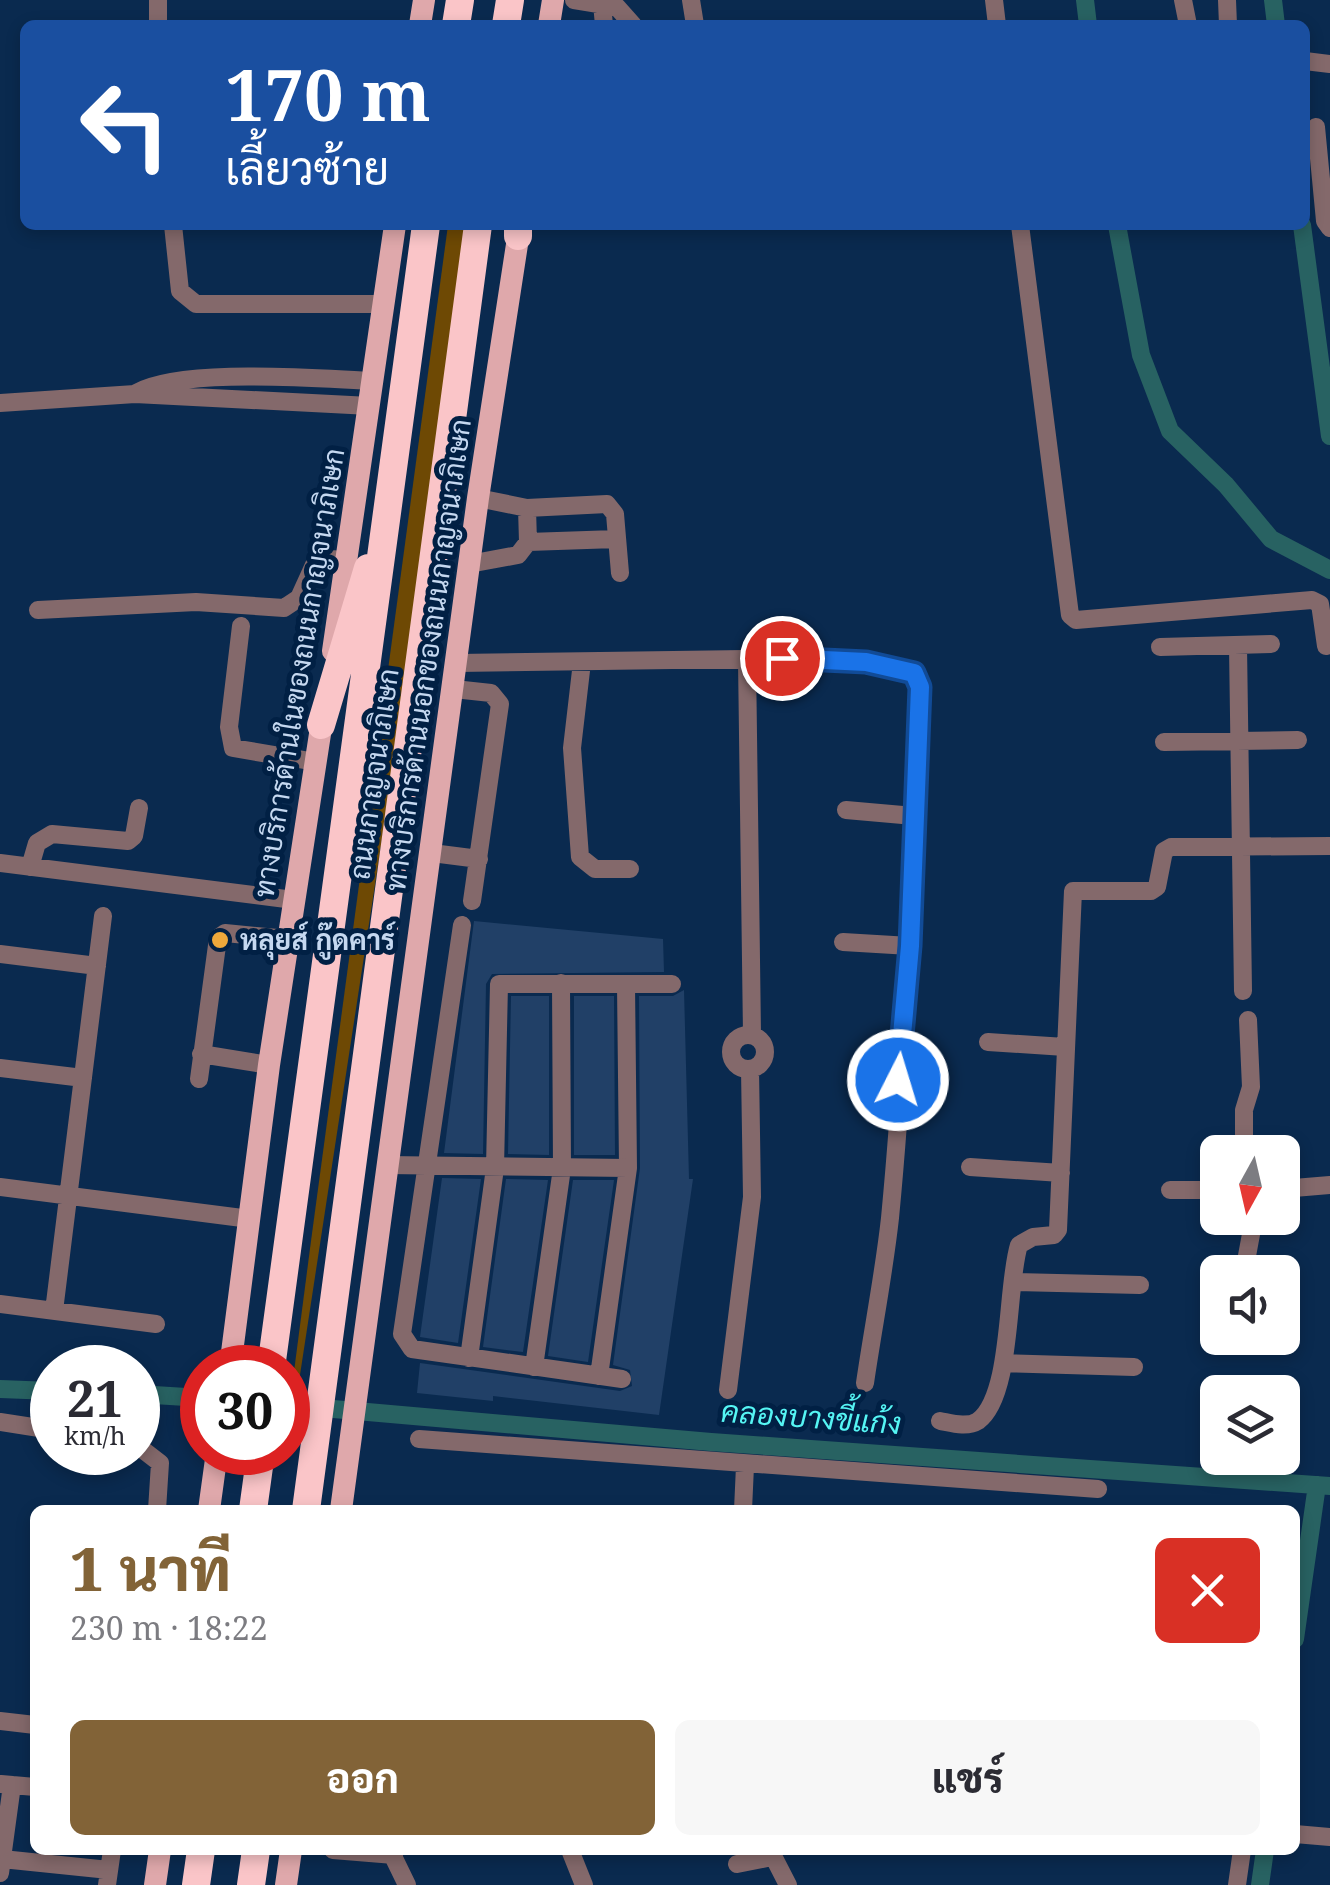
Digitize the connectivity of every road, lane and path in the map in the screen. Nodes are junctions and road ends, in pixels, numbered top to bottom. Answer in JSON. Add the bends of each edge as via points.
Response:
{"nodes":[{"id":1,"x":574,"y":0,"type":"edge"},
{"id":2,"x":602,"y":4,"type":"junction"},
{"id":3,"x":604,"y":20,"type":"edge"},
{"id":4,"x":629,"y":20,"type":"edge"},
{"id":5,"x":1316,"y":127,"type":"dead end"},
{"id":6,"x":1330,"y":228,"type":"edge"},
{"id":7,"x":174,"y":230,"type":"edge"},
{"id":8,"x":394,"y":230,"type":"edge"},
{"id":9,"x":425,"y":230,"type":"edge"},
{"id":10,"x":477,"y":230,"type":"edge"},
{"id":11,"x":518,"y":230,"type":"edge"},
{"id":12,"x":1023,"y":230,"type":"edge"},
{"id":13,"x":385,"y":304,"type":"junction"},
{"id":14,"x":374,"y":381,"type":"junction"},
{"id":15,"x":135,"y":394,"type":"junction"},
{"id":16,"x":0,"y":403,"type":"edge"},
{"id":17,"x":370,"y":406,"type":"junction"},
{"id":18,"x":478,"y":498,"type":"junction"},
{"id":19,"x":388,"y":500,"type":"junction"},
{"id":20,"x":526,"y":508,"type":"junction"},
{"id":21,"x":616,"y":539,"type":"junction"},
{"id":22,"x":528,"y":542,"type":"junction"},
{"id":23,"x":347,"y":560,"type":"junction"},
{"id":24,"x":469,"y":564,"type":"junction"},
{"id":25,"x":620,"y":573,"type":"dead end"},
{"id":26,"x":38,"y":610,"type":"dead end"},
{"id":27,"x":242,"y":626,"type":"dead end"},
{"id":28,"x":1271,"y":644,"type":"dead end"},
{"id":29,"x":1238,"y":646,"type":"junction"},
{"id":30,"x":1330,"y":646,"type":"edge"},
{"id":31,"x":1160,"y":647,"type":"dead end"},
{"id":32,"x":747,"y":659,"type":"junction"},
{"id":33,"x":582,"y":662,"type":"junction"},
{"id":34,"x":457,"y":663,"type":"junction"},
{"id":35,"x":454,"y":689,"type":"junction"},
{"id":36,"x":321,"y":725,"type":"junction"},
{"id":37,"x":1298,"y":740,"type":"dead end"},
{"id":38,"x":1164,"y":742,"type":"dead end"},
{"id":39,"x":1240,"y":742,"type":"junction"},
{"id":40,"x":316,"y":762,"type":"junction"},
{"id":41,"x":139,"y":808,"type":"dead end"},
{"id":42,"x":846,"y":810,"type":"dead end"},
{"id":43,"x":914,"y":816,"type":"junction"},
{"id":44,"x":1330,"y":846,"type":"edge"},
{"id":45,"x":1242,"y":848,"type":"junction"},
{"id":46,"x":432,"y":852,"type":"junction"},
{"id":47,"x":479,"y":859,"type":"junction"},
{"id":48,"x":0,"y":863,"type":"edge"},
{"id":49,"x":30,"y":867,"type":"junction"},
{"id":50,"x":630,"y":869,"type":"dead end"},
{"id":51,"x":294,"y":900,"type":"junction"},
{"id":52,"x":472,"y":901,"type":"dead end"},
{"id":53,"x":103,"y":916,"type":"dead end"},
{"id":54,"x":462,"y":925,"type":"dead end"},
{"id":55,"x":288,"y":939,"type":"junction"},
{"id":56,"x":843,"y":942,"type":"dead end"},
{"id":57,"x":910,"y":946,"type":"junction"},
{"id":58,"x":0,"y":954,"type":"edge"},
{"id":59,"x":97,"y":966,"type":"junction"},
{"id":60,"x":561,"y":983,"type":"junction"},
{"id":61,"x":626,"y":984,"type":"junction"},
{"id":62,"x":672,"y":984,"type":"dead end"},
{"id":63,"x":1243,"y":991,"type":"dead end"},
{"id":64,"x":1248,"y":1020,"type":"dead end"},
{"id":65,"x":988,"y":1042,"type":"dead end"},
{"id":66,"x":1064,"y":1047,"type":"junction"},
{"id":67,"x":202,"y":1054,"type":"junction"},
{"id":68,"x":269,"y":1065,"type":"junction"},
{"id":69,"x":0,"y":1068,"type":"edge"},
{"id":70,"x":83,"y":1078,"type":"junction"},
{"id":71,"x":199,"y":1079,"type":"dead end"},
{"id":72,"x":1244,"y":1135,"type":"edge"},
{"id":73,"x":386,"y":1165,"type":"junction"},
{"id":74,"x":430,"y":1167,"type":"junction"},
{"id":75,"x":970,"y":1167,"type":"dead end"},
{"id":76,"x":496,"y":1168,"type":"junction"},
{"id":77,"x":562,"y":1168,"type":"junction"},
{"id":78,"x":628,"y":1168,"type":"junction"},
{"id":79,"x":1060,"y":1173,"type":"junction"},
{"id":80,"x":0,"y":1186,"type":"edge"},
{"id":81,"x":1330,"y":1186,"type":"edge"},
{"id":82,"x":1300,"y":1188,"type":"edge"},
{"id":83,"x":1170,"y":1190,"type":"dead end"},
{"id":84,"x":1200,"y":1190,"type":"edge"},
{"id":85,"x":68,"y":1196,"type":"junction"},
{"id":86,"x":250,"y":1219,"type":"junction"},
{"id":87,"x":1014,"y":1282,"type":"junction"},
{"id":88,"x":1140,"y":1285,"type":"dead end"},
{"id":89,"x":0,"y":1304,"type":"edge"},
{"id":90,"x":54,"y":1311,"type":"junction"},
{"id":91,"x":156,"y":1324,"type":"dead end"},
{"id":92,"x":233,"y":1345,"type":"edge"},
{"id":93,"x":274,"y":1345,"type":"edge"},
{"id":94,"x":469,"y":1358,"type":"junction"},
{"id":95,"x":1003,"y":1364,"type":"junction"},
{"id":96,"x":534,"y":1367,"type":"junction"},
{"id":97,"x":1134,"y":1367,"type":"dead end"},
{"id":98,"x":600,"y":1376,"type":"junction"},
{"id":99,"x":622,"y":1379,"type":"dead end"},
{"id":100,"x":865,"y":1383,"type":"dead end"},
{"id":101,"x":728,"y":1390,"type":"dead end"},
{"id":102,"x":940,"y":1420,"type":"dead end"},
{"id":103,"x":0,"y":1422,"type":"edge"},
{"id":104,"x":30,"y":1427,"type":"edge"},
{"id":105,"x":419,"y":1439,"type":"dead end"},
{"id":106,"x":745,"y":1466,"type":"junction"},
{"id":107,"x":159,"y":1475,"type":"edge"},
{"id":108,"x":214,"y":1475,"type":"edge"},
{"id":109,"x":257,"y":1475,"type":"edge"},
{"id":110,"x":1098,"y":1489,"type":"dead end"},
{"id":111,"x":210,"y":1500,"type":"edge"},
{"id":112,"x":254,"y":1502,"type":"edge"},
{"id":113,"x":158,"y":1505,"type":"edge"},
{"id":114,"x":306,"y":1505,"type":"edge"},
{"id":115,"x":342,"y":1505,"type":"edge"},
{"id":116,"x":744,"y":1505,"type":"edge"},
{"id":117,"x":0,"y":1720,"type":"edge"},
{"id":118,"x":30,"y":1724,"type":"edge"},
{"id":119,"x":6,"y":1784,"type":"edge"},
{"id":120,"x":1300,"y":1834,"type":"edge"},
{"id":121,"x":1330,"y":1837,"type":"edge"},
{"id":122,"x":159,"y":1855,"type":"edge"},
{"id":123,"x":200,"y":1855,"type":"edge"},
{"id":124,"x":255,"y":1855,"type":"edge"},
{"id":125,"x":290,"y":1855,"type":"edge"},
{"id":126,"x":393,"y":1855,"type":"edge"},
{"id":127,"x":572,"y":1855,"type":"edge"},
{"id":128,"x":765,"y":1855,"type":"edge"},
{"id":129,"x":772,"y":1855,"type":"edge"},
{"id":130,"x":1241,"y":1855,"type":"edge"},
{"id":131,"x":737,"y":1864,"type":"dead end"},
{"id":132,"x":1,"y":1866,"type":"edge"},
{"id":133,"x":108,"y":1878,"type":"edge"},
{"id":134,"x":156,"y":1885,"type":"edge"},
{"id":135,"x":196,"y":1885,"type":"edge"},
{"id":136,"x":251,"y":1885,"type":"edge"},
{"id":137,"x":286,"y":1885,"type":"edge"},
{"id":138,"x":407,"y":1885,"type":"edge"},
{"id":139,"x":584,"y":1885,"type":"edge"},
{"id":140,"x":788,"y":1885,"type":"edge"},
{"id":141,"x":1237,"y":1885,"type":"edge"}],
"edges":[{"from":1,"to":2,"type":"street"},
{"from":2,"to":3,"type":"street"},
{"from":2,"to":4,"type":"street","via":[[617,7]]},
{"from":5,"to":6,"type":"street"},
{"from":7,"to":13,"type":"street","via":[[180,291],[196,304]]},
{"from":8,"to":13,"type":"main road","name":"ทางบริการด้านในของถนนกาญจนาภิเษก"},
{"from":9,"to":19,"type":"highway","name":"ถนนกาญจนาภิเษก"},
{"from":10,"to":114,"type":"highway","name":"ถนนกาญจนาภิเษก"},
{"from":11,"to":18,"type":"main road","name":"ทางบริการด้านนอกของถนนกาญจนาภิเษก"},
{"from":12,"to":30,"type":"street","via":[[1070,616],[1122,619],[1312,600],[1320,604]]},
{"from":13,"to":14,"type":"main road","name":"ทางบริการด้านในของถนนกาญจนาภิเษก"},
{"from":14,"to":15,"type":"street","via":[[228,379],[149,386]]},
{"from":14,"to":17,"type":"main road","name":"ทางบริการด้านในของถนนกาญจนาภิเษก"},
{"from":15,"to":16,"type":"street"},
{"from":15,"to":17,"type":"street"},
{"from":17,"to":23,"type":"main road","name":"ทางบริการด้านในของถนนกาญจนาภิเษก"},
{"from":18,"to":20,"type":"street"},
{"from":18,"to":24,"type":"main road","name":"ทางบริการด้านนอกของถนนกาญจนาภิเษก"},
{"from":19,"to":36,"type":"highway"},
{"from":19,"to":93,"type":"highway","name":"ถนนกาญจนาภิเษก"},
{"from":20,"to":21,"type":"street","via":[[606,504],[615,514]]},
{"from":20,"to":22,"type":"street"},
{"from":21,"to":22,"type":"street"},
{"from":21,"to":25,"type":"street"},
{"from":22,"to":24,"type":"street","via":[[518,555]]},
{"from":23,"to":26,"type":"street","via":[[329,558],[314,566],[299,598],[284,608],[165,602]]},
{"from":23,"to":36,"type":"main road","name":"ทางบริการด้านในของถนนกาญจนาภิเษก"},
{"from":24,"to":34,"type":"main road","name":"ทางบริการด้านนอกของถนนกาญจนาภิเษก"},
{"from":27,"to":40,"type":"street","via":[[233,748]]},
{"from":28,"to":29,"type":"street"},
{"from":29,"to":31,"type":"street"},
{"from":29,"to":39,"type":"street"},
{"from":32,"to":33,"type":"street"},
{"from":32,"to":43,"type":"street","via":[[818,658],[914,673],[920,687]]},
{"from":32,"to":101,"type":"street","via":[[752,1036],[766,1051],[750,1069],[752,1197]]},
{"from":33,"to":34,"type":"street"},
{"from":33,"to":50,"type":"street","via":[[572,748],[580,858],[595,869]]},
{"from":34,"to":35,"type":"main road","name":"ทางบริการด้านนอกของถนนกาญจนาภิเษก"},
{"from":35,"to":46,"type":"main road","name":"ทางบริการด้านนอกของถนนกาญจนาภิเษก"},
{"from":35,"to":47,"type":"street","via":[[491,694],[500,704]]},
{"from":36,"to":40,"type":"main road","name":"ทางบริการด้านในของถนนกาญจนาภิเษก"},
{"from":37,"to":39,"type":"street"},
{"from":38,"to":39,"type":"street"},
{"from":39,"to":45,"type":"street"},
{"from":40,"to":51,"type":"main road","name":"ทางบริการด้านในของถนนกาญจนาภิเษก"},
{"from":41,"to":49,"type":"street","via":[[128,841],[52,834],[38,843]]},
{"from":42,"to":43,"type":"street"},
{"from":43,"to":57,"type":"street"},
{"from":44,"to":45,"type":"street"},
{"from":45,"to":63,"type":"street"},
{"from":45,"to":66,"type":"street","via":[[1171,847],[1151,891],[1072,891]]},
{"from":46,"to":47,"type":"street"},
{"from":46,"to":73,"type":"main road","name":"ทางบริการด้านนอกของถนนกาญจนาภิเษก"},
{"from":47,"to":52,"type":"street"},
{"from":48,"to":49,"type":"street"},
{"from":49,"to":51,"type":"street"},
{"from":51,"to":55,"type":"main road","name":"ทางบริการด้านในของถนนกาญจนาภิเษก"},
{"from":53,"to":59,"type":"street"},
{"from":54,"to":74,"type":"street"},
{"from":55,"to":67,"type":"street","via":[[225,933],[218,938]]},
{"from":55,"to":68,"type":"main road","name":"ทางบริการด้านในของถนนกาญจนาภิเษก"},
{"from":56,"to":57,"type":"street"},
{"from":57,"to":100,"type":"street","via":[[890,1222]]},
{"from":58,"to":59,"type":"street"},
{"from":59,"to":70,"type":"street"},
{"from":60,"to":61,"type":"street"},
{"from":60,"to":76,"type":"street","via":[[498,987]]},
{"from":60,"to":77,"type":"street"},
{"from":61,"to":62,"type":"street"},
{"from":61,"to":78,"type":"street"},
{"from":64,"to":72,"type":"street","via":[[1251,1088]]},
{"from":65,"to":66,"type":"street"},
{"from":66,"to":79,"type":"street"},
{"from":67,"to":68,"type":"street"},
{"from":67,"to":71,"type":"street"},
{"from":68,"to":86,"type":"main road","name":"ทางบริการด้านในของถนนกาญจนาภิเษก"},
{"from":69,"to":70,"type":"street"},
{"from":70,"to":85,"type":"street"},
{"from":73,"to":74,"type":"street"},
{"from":73,"to":115,"type":"main road","name":"ทางบริการด้านนอกของถนนกาญจนาภิเษก"},
{"from":74,"to":76,"type":"street"},
{"from":74,"to":94,"type":"street","via":[[402,1334],[412,1350]]},
{"from":75,"to":79,"type":"street"},
{"from":76,"to":77,"type":"street"},
{"from":76,"to":94,"type":"street"},
{"from":77,"to":78,"type":"street"},
{"from":77,"to":96,"type":"street"},
{"from":78,"to":98,"type":"street"},
{"from":79,"to":87,"type":"street","via":[[1058,1230],[1019,1246]]},
{"from":80,"to":85,"type":"street"},
{"from":81,"to":82,"type":"street"},
{"from":83,"to":84,"type":"street"},
{"from":85,"to":86,"type":"street"},
{"from":85,"to":90,"type":"street"},
{"from":86,"to":92,"type":"main road","name":"ทางบริการด้านในของถนนกาญจนาภิเษก"},
{"from":87,"to":88,"type":"street"},
{"from":87,"to":95,"type":"street"},
{"from":89,"to":90,"type":"street"},
{"from":90,"to":91,"type":"street"},
{"from":94,"to":96,"type":"street"},
{"from":95,"to":97,"type":"street"},
{"from":95,"to":102,"type":"street","via":[[976,1422]]},
{"from":96,"to":98,"type":"street"},
{"from":98,"to":99,"type":"street"},
{"from":103,"to":104,"type":"street"},
{"from":105,"to":106,"type":"street"},
{"from":106,"to":110,"type":"street"},
{"from":106,"to":116,"type":"street"},
{"from":107,"to":113,"type":"street"},
{"from":108,"to":111,"type":"main road"},
{"from":109,"to":112,"type":"highway"},
{"from":117,"to":118,"type":"street"},
{"from":119,"to":132,"type":"street"},
{"from":120,"to":121,"type":"street"},
{"from":122,"to":134,"type":"main road"},
{"from":123,"to":135,"type":"highway"},
{"from":124,"to":136,"type":"highway"},
{"from":125,"to":137,"type":"main road"},
{"from":126,"to":138,"type":"street"},
{"from":127,"to":139,"type":"street"},
{"from":128,"to":131,"type":"street"},
{"from":129,"to":140,"type":"street"},
{"from":130,"to":141,"type":"street"},
{"from":132,"to":133,"type":"street"}]}
